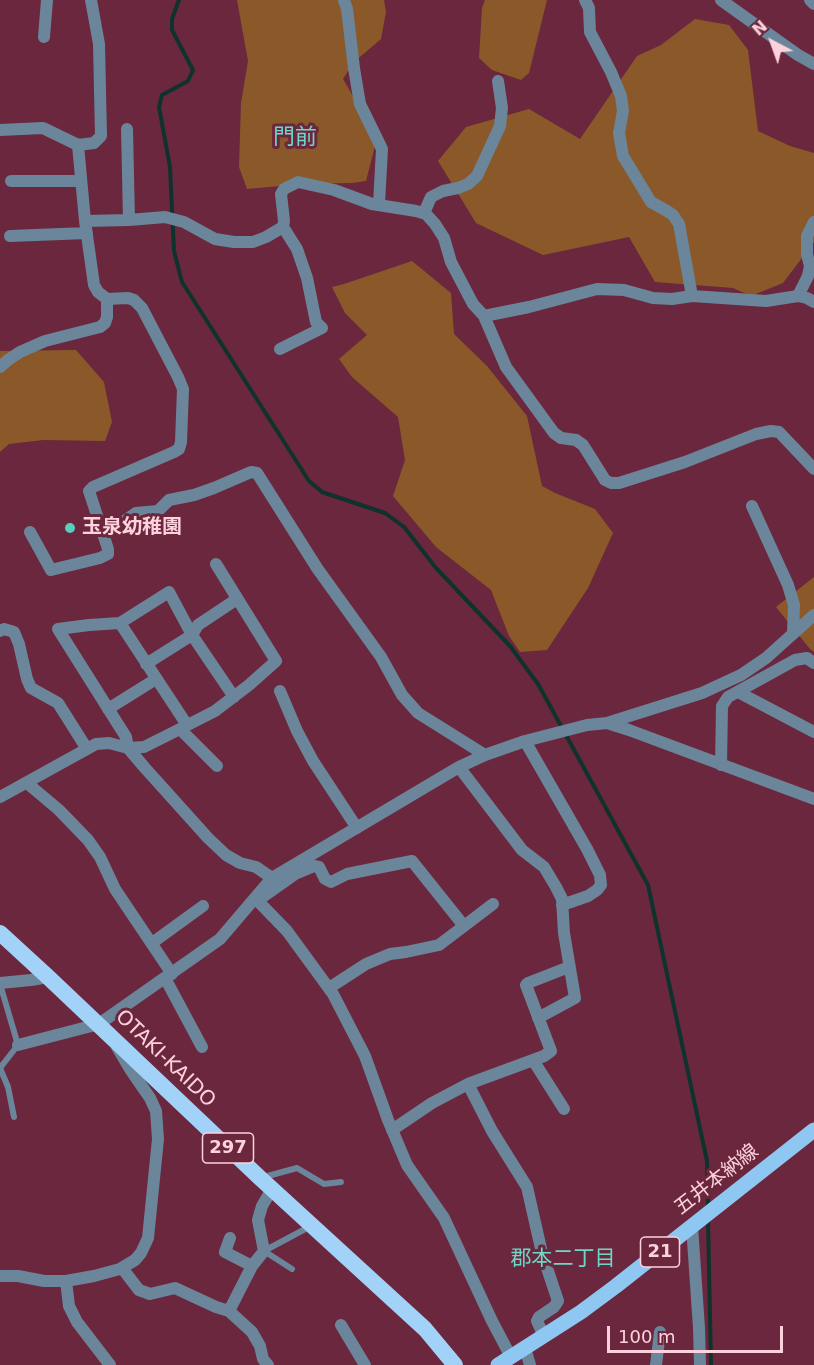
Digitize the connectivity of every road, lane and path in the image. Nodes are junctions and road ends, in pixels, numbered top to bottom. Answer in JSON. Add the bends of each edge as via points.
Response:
{"nodes":[{"id":1,"x":47,"y":0,"type":"edge"},
{"id":2,"x":91,"y":0,"type":"edge"},
{"id":3,"x":344,"y":0,"type":"edge"},
{"id":4,"x":585,"y":0,"type":"edge"},
{"id":5,"x":721,"y":0,"type":"edge"},
{"id":6,"x":810,"y":0,"type":"edge"},
{"id":7,"x":814,"y":4,"type":"edge"},
{"id":8,"x":44,"y":37,"type":"dead end"},
{"id":9,"x":814,"y":64,"type":"edge"},
{"id":10,"x":498,"y":81,"type":"dead end"},
{"id":11,"x":127,"y":129,"type":"dead end"},
{"id":12,"x":0,"y":130,"type":"edge"},
{"id":13,"x":78,"y":145,"type":"junction"},
{"id":14,"x":11,"y":181,"type":"dead end"},
{"id":15,"x":81,"y":181,"type":"junction"},
{"id":16,"x":379,"y":204,"type":"junction"},
{"id":17,"x":423,"y":213,"type":"junction"},
{"id":18,"x":129,"y":220,"type":"junction"},
{"id":19,"x":814,"y":222,"type":"edge"},
{"id":20,"x":86,"y":227,"type":"junction"},
{"id":21,"x":283,"y":227,"type":"junction"},
{"id":22,"x":10,"y":236,"type":"dead end"},
{"id":23,"x":798,"y":296,"type":"junction"},
{"id":24,"x":692,"y":297,"type":"junction"},
{"id":25,"x":107,"y":299,"type":"junction"},
{"id":26,"x":814,"y":302,"type":"edge"},
{"id":27,"x":484,"y":316,"type":"junction"},
{"id":28,"x":280,"y":349,"type":"dead end"},
{"id":29,"x":0,"y":368,"type":"edge"},
{"id":30,"x":814,"y":469,"type":"edge"},
{"id":31,"x":752,"y":506,"type":"dead end"},
{"id":32,"x":30,"y":531,"type":"dead end"},
{"id":33,"x":104,"y":535,"type":"junction"},
{"id":34,"x":216,"y":564,"type":"dead end"},
{"id":35,"x":237,"y":599,"type":"junction"},
{"id":36,"x":814,"y":615,"type":"edge"},
{"id":37,"x":120,"y":623,"type":"junction"},
{"id":38,"x":0,"y":631,"type":"edge"},
{"id":39,"x":793,"y":633,"type":"junction"},
{"id":40,"x":192,"y":635,"type":"junction"},
{"id":41,"x":814,"y":663,"type":"edge"},
{"id":42,"x":146,"y":664,"type":"junction"},
{"id":43,"x":156,"y":679,"type":"junction"},
{"id":44,"x":280,"y":691,"type":"dead end"},
{"id":45,"x":738,"y":692,"type":"junction"},
{"id":46,"x":234,"y":697,"type":"junction"},
{"id":47,"x":108,"y":709,"type":"junction"},
{"id":48,"x":607,"y":723,"type":"junction"},
{"id":49,"x":183,"y":728,"type":"junction"},
{"id":50,"x":814,"y":732,"type":"edge"},
{"id":51,"x":525,"y":741,"type":"junction"},
{"id":52,"x":128,"y":748,"type":"junction"},
{"id":53,"x":87,"y":749,"type":"junction"},
{"id":54,"x":485,"y":755,"type":"junction"},
{"id":55,"x":721,"y":765,"type":"junction"},
{"id":56,"x":217,"y":766,"type":"dead end"},
{"id":57,"x":459,"y":767,"type":"junction"},
{"id":58,"x":27,"y":783,"type":"junction"},
{"id":59,"x":0,"y":797,"type":"edge"},
{"id":60,"x":814,"y":799,"type":"edge"},
{"id":61,"x":357,"y":828,"type":"junction"},
{"id":62,"x":272,"y":878,"type":"junction"},
{"id":63,"x":256,"y":899,"type":"junction"},
{"id":64,"x":493,"y":904,"type":"dead end"},
{"id":65,"x":562,"y":905,"type":"junction"},
{"id":66,"x":203,"y":906,"type":"dead end"},
{"id":67,"x":464,"y":926,"type":"junction"},
{"id":68,"x":0,"y":933,"type":"edge"},
{"id":69,"x":152,"y":943,"type":"junction"},
{"id":70,"x":569,"y":967,"type":"junction"},
{"id":71,"x":168,"y":976,"type":"junction"},
{"id":72,"x":48,"y":977,"type":"junction"},
{"id":73,"x":0,"y":984,"type":"edge"},
{"id":74,"x":328,"y":988,"type":"junction"},
{"id":75,"x":538,"y":1018,"type":"junction"},
{"id":76,"x":99,"y":1024,"type":"junction"},
{"id":77,"x":113,"y":1038,"type":"junction"},
{"id":78,"x":18,"y":1045,"type":"junction"},
{"id":79,"x":202,"y":1047,"type":"dead end"},
{"id":80,"x":533,"y":1060,"type":"junction"},
{"id":81,"x":468,"y":1084,"type":"junction"},
{"id":82,"x":564,"y":1109,"type":"dead end"},
{"id":83,"x":14,"y":1117,"type":"dead end"},
{"id":84,"x":392,"y":1130,"type":"junction"},
{"id":85,"x":814,"y":1130,"type":"edge"},
{"id":86,"x":341,"y":1182,"type":"dead end"},
{"id":87,"x":266,"y":1184,"type":"junction"},
{"id":88,"x":312,"y":1226,"type":"junction"},
{"id":89,"x":692,"y":1226,"type":"junction"},
{"id":90,"x":230,"y":1238,"type":"dead end"},
{"id":91,"x":264,"y":1251,"type":"junction"},
{"id":92,"x":252,"y":1266,"type":"junction"},
{"id":93,"x":122,"y":1268,"type":"junction"},
{"id":94,"x":292,"y":1269,"type":"dead end"},
{"id":95,"x":0,"y":1276,"type":"edge"},
{"id":96,"x":66,"y":1281,"type":"junction"},
{"id":97,"x":229,"y":1311,"type":"junction"},
{"id":98,"x":341,"y":1325,"type":"dead end"},
{"id":99,"x":660,"y":1332,"type":"dead end"},
{"id":100,"x":544,"y":1336,"type":"junction"},
{"id":101,"x":511,"y":1357,"type":"edge"},
{"id":102,"x":110,"y":1365,"type":"edge"},
{"id":103,"x":268,"y":1365,"type":"edge"},
{"id":104,"x":365,"y":1365,"type":"edge"},
{"id":105,"x":455,"y":1365,"type":"edge"},
{"id":106,"x":530,"y":1365,"type":"edge"},
{"id":107,"x":656,"y":1365,"type":"edge"},
{"id":108,"x":700,"y":1365,"type":"edge"}],
"edges":[{"from":1,"to":8,"type":"street"},
{"from":2,"to":13,"type":"street","via":[[99,44],[101,136],[94,143]]},
{"from":3,"to":16,"type":"street","via":[[360,104],[382,149]]},
{"from":4,"to":24,"type":"street","via":[[590,32],[621,96],[622,156],[651,202],[673,215],[679,224]]},
{"from":5,"to":9,"type":"street"},
{"from":6,"to":7,"type":"street"},
{"from":10,"to":17,"type":"street","via":[[500,126],[477,176],[468,184],[431,197]]},
{"from":11,"to":18,"type":"street"},
{"from":12,"to":13,"type":"street","via":[[43,128]]},
{"from":13,"to":15,"type":"street"},
{"from":14,"to":15,"type":"street"},
{"from":15,"to":20,"type":"street"},
{"from":16,"to":17,"type":"street"},
{"from":16,"to":21,"type":"street","via":[[298,182],[281,194]]},
{"from":17,"to":27,"type":"street","via":[[444,238],[473,304]]},
{"from":18,"to":20,"type":"street"},
{"from":18,"to":21,"type":"street","via":[[165,217],[234,242],[253,242]]},
{"from":19,"to":23,"type":"street","via":[[807,236],[808,276]]},
{"from":20,"to":22,"type":"street"},
{"from":20,"to":25,"type":"street","via":[[94,285]]},
{"from":21,"to":28,"type":"street","via":[[297,249],[316,322],[322,328]]},
{"from":23,"to":24,"type":"street","via":[[766,301]]},
{"from":23,"to":26,"type":"street"},
{"from":24,"to":27,"type":"street","via":[[653,298],[624,290],[597,289]]},
{"from":25,"to":29,"type":"street","via":[[107,317],[100,327],[45,340],[20,352]]},
{"from":25,"to":33,"type":"street","via":[[128,298],[142,308],[183,389],[179,449],[89,490]]},
{"from":27,"to":30,"type":"street","via":[[506,367],[554,433],[583,445],[604,480],[619,483],[771,431],[779,432]]},
{"from":31,"to":39,"type":"street","via":[[788,585],[794,605]]},
{"from":32,"to":33,"type":"street","via":[[51,570],[108,554]]},
{"from":33,"to":54,"type":"street","via":[[136,513],[158,511],[169,500],[257,473],[317,568],[381,657],[402,695],[418,713]]},
{"from":34,"to":35,"type":"street"},
{"from":35,"to":40,"type":"street","via":[[198,626]]},
{"from":35,"to":46,"type":"street","via":[[276,661]]},
{"from":36,"to":39,"type":"street"},
{"from":37,"to":40,"type":"street","via":[[169,592]]},
{"from":37,"to":42,"type":"street"},
{"from":37,"to":47,"type":"street","via":[[58,629]]},
{"from":38,"to":53,"type":"street","via":[[14,632],[31,688],[58,703]]},
{"from":39,"to":48,"type":"street","via":[[741,675],[702,693]]},
{"from":40,"to":42,"type":"street"},
{"from":40,"to":46,"type":"street"},
{"from":41,"to":45,"type":"street","via":[[807,658],[795,660]]},
{"from":42,"to":43,"type":"street"},
{"from":43,"to":47,"type":"street"},
{"from":43,"to":49,"type":"street"},
{"from":44,"to":61,"type":"street","via":[[313,761]]},
{"from":45,"to":50,"type":"street"},
{"from":45,"to":55,"type":"street","via":[[722,706]]},
{"from":46,"to":49,"type":"street"},
{"from":47,"to":52,"type":"street","via":[[126,737]]},
{"from":48,"to":51,"type":"street","via":[[587,724]]},
{"from":48,"to":55,"type":"street"},
{"from":49,"to":52,"type":"street","via":[[144,747]]},
{"from":49,"to":56,"type":"street"},
{"from":51,"to":54,"type":"street"},
{"from":51,"to":65,"type":"street","via":[[600,875],[597,890]]},
{"from":52,"to":53,"type":"street","via":[[109,743]]},
{"from":52,"to":62,"type":"street","via":[[226,855]]},
{"from":53,"to":58,"type":"street"},
{"from":54,"to":57,"type":"street"},
{"from":55,"to":60,"type":"street"},
{"from":57,"to":61,"type":"street"},
{"from":57,"to":65,"type":"street","via":[[522,850],[544,867]]},
{"from":58,"to":59,"type":"street"},
{"from":58,"to":69,"type":"street","via":[[88,840]]},
{"from":61,"to":62,"type":"street"},
{"from":62,"to":63,"type":"street"},
{"from":63,"to":67,"type":"street","via":[[314,866],[331,882],[347,874],[412,861]]},
{"from":63,"to":71,"type":"street","via":[[220,939]]},
{"from":63,"to":74,"type":"street","via":[[287,931]]},
{"from":64,"to":67,"type":"street"},
{"from":65,"to":70,"type":"street"},
{"from":66,"to":69,"type":"street"},
{"from":67,"to":74,"type":"street","via":[[439,945],[390,954]]},
{"from":68,"to":72,"type":"highway","name":"OTAKI-KAIDO","number":"297"},
{"from":69,"to":71,"type":"street"},
{"from":70,"to":75,"type":"street","via":[[575,998]]},
{"from":70,"to":75,"type":"street","via":[[526,985]]},
{"from":71,"to":76,"type":"street"},
{"from":71,"to":79,"type":"street"},
{"from":72,"to":73,"type":"street"},
{"from":72,"to":76,"type":"highway","name":"OTAKI-KAIDO","number":"297"},
{"from":73,"to":78,"type":"lane"},
{"from":74,"to":84,"type":"street","via":[[365,1056]]},
{"from":75,"to":80,"type":"street","via":[[551,1051]]},
{"from":76,"to":77,"type":"highway","name":"OTAKI-KAIDO","number":"297"},
{"from":76,"to":78,"type":"street"},
{"from":77,"to":87,"type":"highway","name":"OTAKI-KAIDO","number":"297"},
{"from":77,"to":93,"type":"street","via":[[150,1098],[156,1112],[158,1139],[148,1238],[135,1260]]},
{"from":78,"to":83,"type":"lane","via":[[0,1068]]},
{"from":80,"to":81,"type":"street"},
{"from":80,"to":82,"type":"street"},
{"from":81,"to":84,"type":"street"},
{"from":81,"to":100,"type":"street","via":[[527,1186],[558,1301],[537,1321]]},
{"from":84,"to":101,"type":"street","via":[[407,1165],[444,1218]]},
{"from":85,"to":89,"type":"main road","name":"五井本納線","number":"21"},
{"from":86,"to":87,"type":"lane","via":[[324,1184],[297,1168]]},
{"from":87,"to":88,"type":"highway","name":"OTAKI-KAIDO","number":"297"},
{"from":87,"to":91,"type":"street","via":[[258,1220]]},
{"from":88,"to":91,"type":"lane"},
{"from":88,"to":105,"type":"highway","name":"OTAKI-KAIDO","number":"297","via":[[425,1329]]},
{"from":89,"to":100,"type":"main road","name":"五井本納線","number":"21"},
{"from":89,"to":108,"type":"street"},
{"from":90,"to":92,"type":"street","via":[[225,1252]]},
{"from":91,"to":92,"type":"street"},
{"from":91,"to":94,"type":"lane"},
{"from":92,"to":97,"type":"street"},
{"from":93,"to":96,"type":"street"},
{"from":93,"to":97,"type":"street","via":[[139,1290],[150,1294],[176,1288]]},
{"from":95,"to":96,"type":"street"},
{"from":96,"to":102,"type":"street","via":[[69,1306],[77,1322]]},
{"from":97,"to":103,"type":"street","via":[[252,1332]]},
{"from":98,"to":104,"type":"street"},
{"from":99,"to":107,"type":"street"},
{"from":100,"to":101,"type":"main road","name":"五井本納線","number":"21"},
{"from":101,"to":106,"type":"street"}]}
